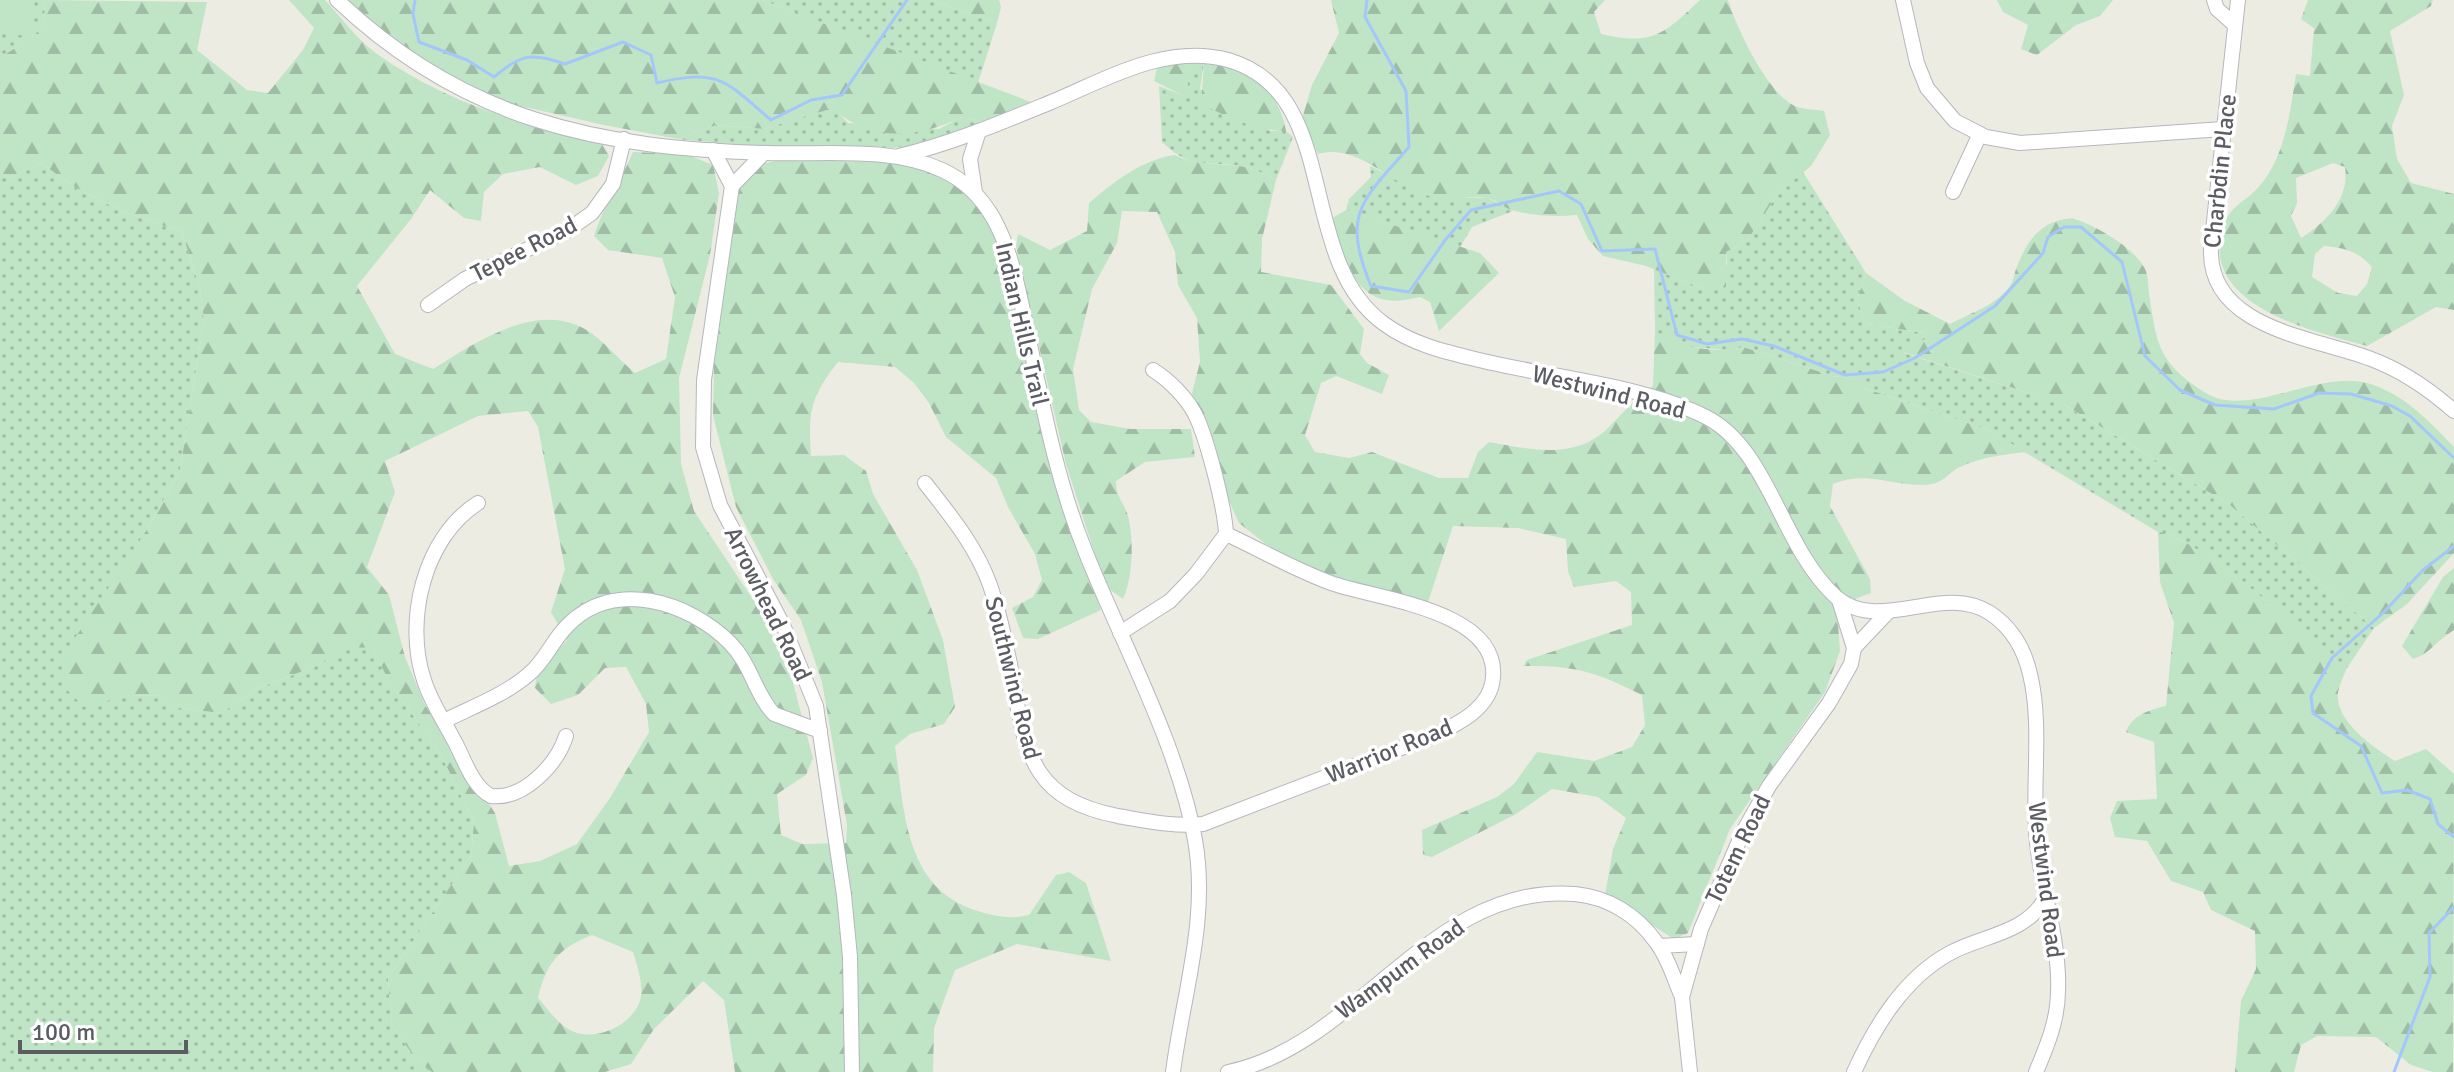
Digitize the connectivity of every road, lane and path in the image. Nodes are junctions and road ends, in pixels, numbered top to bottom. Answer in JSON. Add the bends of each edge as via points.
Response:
{"nodes":[{"id":1,"x":337,"y":0,"type":"edge"},
{"id":2,"x":1903,"y":0,"type":"edge"},
{"id":3,"x":2214,"y":0,"type":"edge"},
{"id":4,"x":2238,"y":0,"type":"edge"},
{"id":5,"x":2235,"y":25,"type":"junction"},
{"id":6,"x":2223,"y":129,"type":"junction"},
{"id":7,"x":979,"y":131,"type":"junction"},
{"id":8,"x":1980,"y":134,"type":"junction"},
{"id":9,"x":624,"y":139,"type":"junction"},
{"id":10,"x":713,"y":150,"type":"junction"},
{"id":11,"x":764,"y":153,"type":"junction"},
{"id":12,"x":899,"y":156,"type":"junction"},
{"id":13,"x":732,"y":186,"type":"junction"},
{"id":14,"x":975,"y":192,"type":"junction"},
{"id":15,"x":1953,"y":192,"type":"dead end"},
{"id":16,"x":428,"y":305,"type":"dead end"},
{"id":17,"x":1153,"y":370,"type":"dead end"},
{"id":18,"x":2454,"y":411,"type":"edge"},
{"id":19,"x":925,"y":483,"type":"dead end"},
{"id":20,"x":478,"y":503,"type":"dead end"},
{"id":21,"x":1226,"y":534,"type":"junction"},
{"id":22,"x":1839,"y":600,"type":"junction"},
{"id":23,"x":1889,"y":611,"type":"junction"},
{"id":24,"x":1120,"y":633,"type":"junction"},
{"id":25,"x":1854,"y":648,"type":"junction"},
{"id":26,"x":444,"y":721,"type":"junction"},
{"id":27,"x":820,"y":731,"type":"junction"},
{"id":28,"x":566,"y":736,"type":"dead end"},
{"id":29,"x":1191,"y":826,"type":"junction"},
{"id":30,"x":2045,"y":899,"type":"junction"},
{"id":31,"x":2023,"y":924,"type":"junction"},
{"id":32,"x":2053,"y":936,"type":"junction"},
{"id":33,"x":1697,"y":944,"type":"junction"},
{"id":34,"x":1659,"y":946,"type":"junction"},
{"id":35,"x":1682,"y":997,"type":"junction"},
{"id":36,"x":852,"y":1072,"type":"edge"},
{"id":37,"x":1173,"y":1072,"type":"edge"},
{"id":38,"x":1228,"y":1072,"type":"edge"},
{"id":39,"x":1690,"y":1072,"type":"edge"},
{"id":40,"x":1854,"y":1072,"type":"edge"},
{"id":41,"x":2036,"y":1072,"type":"edge"}],
"edges":[{"from":1,"to":9,"type":"street","name":"Indian Hills Trail","via":[[391,49],[452,87],[529,119]]},
{"from":2,"to":8,"type":"street","via":[[1927,88],[1955,121]]},
{"from":3,"to":5,"type":"street"},
{"from":4,"to":5,"type":"street","name":"Charbdin Place"},
{"from":5,"to":6,"type":"street","name":"Charbdin Place"},
{"from":6,"to":8,"type":"street","via":[[2020,143]]},
{"from":6,"to":18,"type":"street","name":"Charbdin Place","via":[[2211,259],[2222,289],[2247,312],[2282,332],[2383,364]]},
{"from":7,"to":12,"type":"street","name":"Westwind Road"},
{"from":7,"to":14,"type":"street","via":[[970,159]]},
{"from":7,"to":22,"type":"street","name":"Westwind Road","via":[[1167,58],[1213,57],[1258,74],[1280,95],[1303,135],[1334,258],[1349,289],[1370,313],[1399,334],[1433,348],[1658,399],[1723,427],[1751,457],[1799,551]]},
{"from":8,"to":15,"type":"street"},
{"from":9,"to":10,"type":"street","name":"Indian Hills Trail"},
{"from":9,"to":16,"type":"street","name":"Tepee Road","via":[[613,184],[592,213],[568,230],[465,279]]},
{"from":10,"to":11,"type":"street","name":"Indian Hills Trail"},
{"from":10,"to":13,"type":"street"},
{"from":11,"to":12,"type":"street","name":"Indian Hills Trail"},
{"from":11,"to":13,"type":"street"},
{"from":12,"to":14,"type":"street","name":"Indian Hills Trail","via":[[945,171]]},
{"from":13,"to":27,"type":"street","name":"Arrowhead Road","via":[[704,380],[706,463],[739,547],[803,666]]},
{"from":14,"to":24,"type":"street","name":"Indian Hills Trail","via":[[998,225],[1009,254],[1058,472]]},
{"from":17,"to":21,"type":"street","via":[[1198,421]]},
{"from":19,"to":29,"type":"street","name":"Southwind Road","via":[[958,525],[985,573],[1002,627],[1026,749],[1038,773],[1059,794],[1085,807]]},
{"from":20,"to":26,"type":"street","via":[[443,535],[418,616],[422,676]]},
{"from":21,"to":24,"type":"street","via":[[1170,601]]},
{"from":21,"to":29,"type":"street","name":"Warrior Road","via":[[1334,584],[1453,619],[1482,645],[1494,675],[1482,704],[1459,723]]},
{"from":22,"to":23,"type":"street","name":"Westwind Road"},
{"from":22,"to":25,"type":"street"},
{"from":23,"to":25,"type":"street","name":"Totem Road"},
{"from":23,"to":30,"type":"street","name":"Westwind Road","via":[[1944,601],[1967,603],[1994,616],[2017,640],[2032,689],[2035,817]]},
{"from":24,"to":29,"type":"street","name":"Indian Hills Trail"},
{"from":25,"to":33,"type":"street","name":"Totem Road","via":[[1840,686],[1743,832]]},
{"from":26,"to":27,"type":"street","via":[[530,673],[580,615],[607,603],[636,599],[683,608],[709,624],[744,659],[774,714]]},
{"from":26,"to":28,"type":"street","via":[[475,779],[491,796],[507,796],[544,772],[561,753]]},
{"from":27,"to":36,"type":"street","name":"Arrowhead Road","via":[[850,957]]},
{"from":29,"to":37,"type":"street","name":"Indian Hills Trail","via":[[1200,917]]},
{"from":30,"to":31,"type":"street"},
{"from":30,"to":32,"type":"street","name":"Westwind Road"},
{"from":31,"to":32,"type":"street","via":[[2042,927]]},
{"from":31,"to":40,"type":"street","via":[[1975,942],[1927,969],[1884,1017]]},
{"from":32,"to":41,"type":"street","name":"Westwind Road","via":[[2059,993]]},
{"from":33,"to":34,"type":"street"},
{"from":33,"to":35,"type":"street","name":"Totem Road"},
{"from":34,"to":35,"type":"street","name":"Wampum Road"},
{"from":34,"to":38,"type":"street","name":"Wampum Road","via":[[1637,919],[1600,899],[1558,893],[1512,901],[1444,933],[1298,1041],[1259,1063]]},
{"from":35,"to":39,"type":"street","name":"Totem Road"}]}
